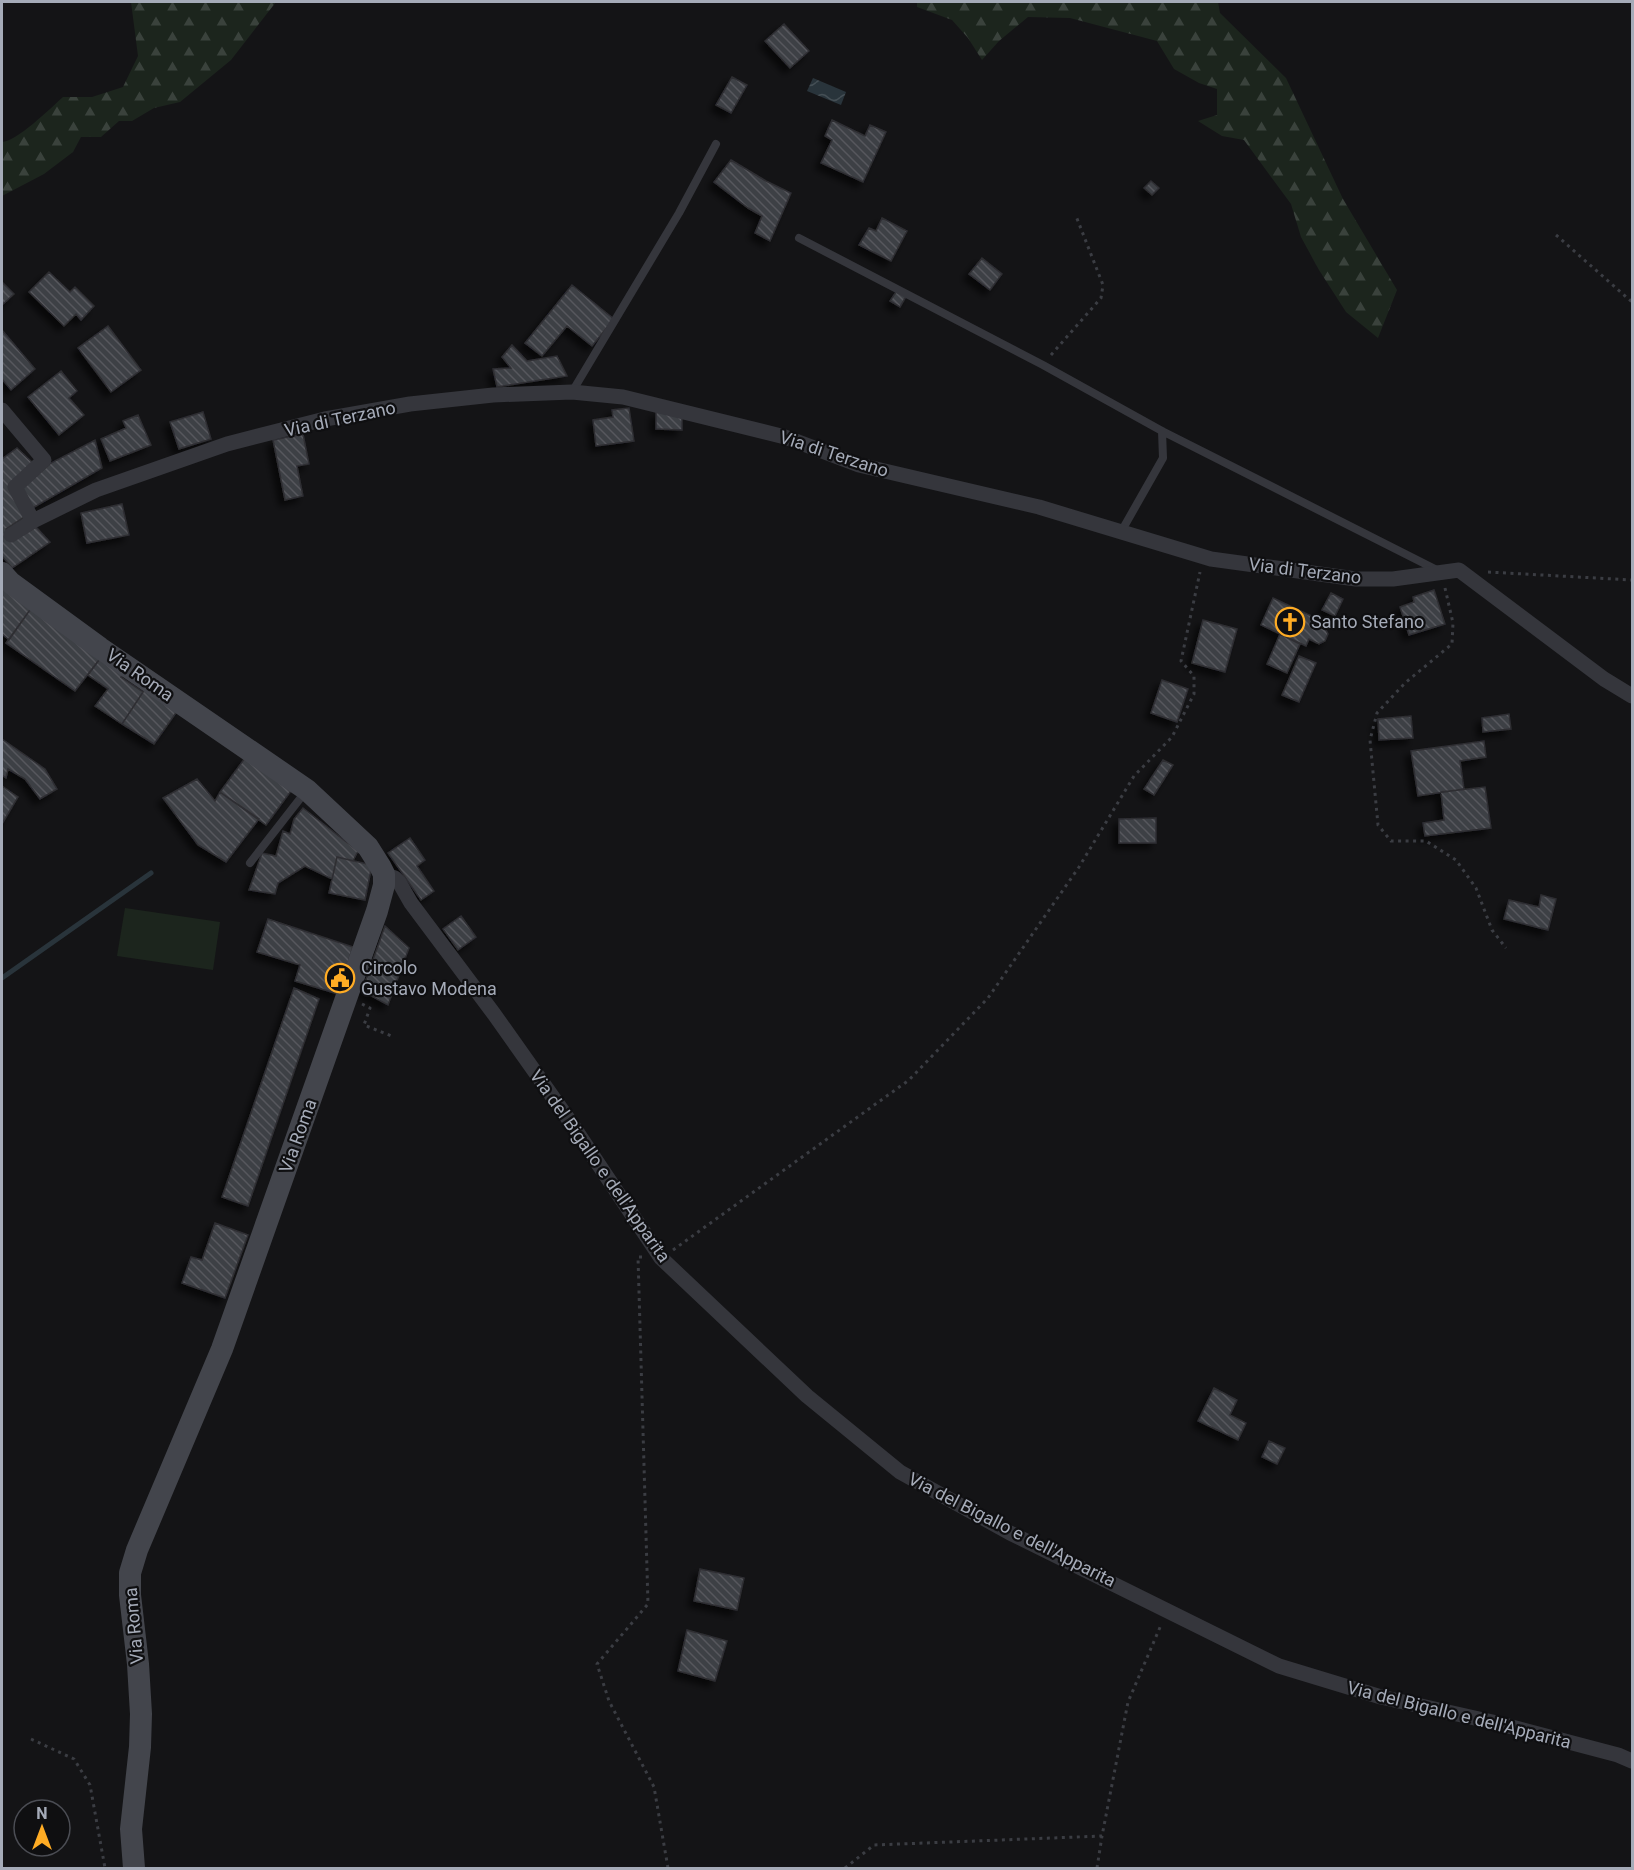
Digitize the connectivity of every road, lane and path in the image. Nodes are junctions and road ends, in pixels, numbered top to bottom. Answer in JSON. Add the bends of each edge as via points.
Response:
{"nodes":[{"id":1,"x":716,"y":144,"type":"dead end"},
{"id":2,"x":1076,"y":216,"type":"dead end"},
{"id":3,"x":1556,"y":235,"type":"dead end"},
{"id":4,"x":799,"y":237,"type":"dead end"},
{"id":5,"x":1632,"y":302,"type":"edge"},
{"id":6,"x":1043,"y":365,"type":"junction"},
{"id":7,"x":572,"y":392,"type":"junction"},
{"id":8,"x":2,"y":410,"type":"edge"},
{"id":9,"x":1162,"y":431,"type":"junction"},
{"id":10,"x":33,"y":521,"type":"junction"},
{"id":11,"x":1120,"y":532,"type":"junction"},
{"id":12,"x":10,"y":535,"type":"dead end"},
{"id":13,"x":1203,"y":557,"type":"junction"},
{"id":14,"x":1459,"y":570,"type":"junction"},
{"id":15,"x":1441,"y":572,"type":"junction"},
{"id":16,"x":2,"y":575,"type":"edge"},
{"id":17,"x":1632,"y":580,"type":"edge"},
{"id":18,"x":1632,"y":696,"type":"edge"},
{"id":19,"x":307,"y":790,"type":"junction"},
{"id":20,"x":250,"y":863,"type":"dead end"},
{"id":21,"x":383,"y":884,"type":"junction"},
{"id":22,"x":1506,"y":948,"type":"dead end"},
{"id":23,"x":366,"y":1006,"type":"dead end"},
{"id":24,"x":394,"y":1037,"type":"dead end"},
{"id":25,"x":661,"y":1258,"type":"junction"},
{"id":26,"x":1168,"y":1610,"type":"junction"},
{"id":27,"x":30,"y":1739,"type":"dead end"},
{"id":28,"x":1632,"y":1761,"type":"edge"},
{"id":29,"x":1102,"y":1836,"type":"junction"},
{"id":30,"x":105,"y":1869,"type":"edge"},
{"id":31,"x":134,"y":1869,"type":"edge"},
{"id":32,"x":668,"y":1869,"type":"edge"},
{"id":33,"x":845,"y":1869,"type":"edge"},
{"id":34,"x":1097,"y":1869,"type":"edge"}],
"edges":[{"from":1,"to":7,"type":"lane"},
{"from":2,"to":6,"type":"path","via":[[1103,285],[1101,298]]},
{"from":3,"to":5,"type":"path"},
{"from":4,"to":6,"type":"lane"},
{"from":6,"to":9,"type":"lane"},
{"from":7,"to":10,"type":"street","name":"Via di Terzano","via":[[493,395],[326,419],[228,444],[96,489]]},
{"from":7,"to":11,"type":"street","name":"Via di Terzano","via":[[623,397],[705,416],[785,437],[859,465],[1039,507]]},
{"from":8,"to":10,"type":"street","via":[[44,460],[15,487]]},
{"from":9,"to":11,"type":"lane","via":[[1163,458]]},
{"from":9,"to":15,"type":"lane"},
{"from":10,"to":12,"type":"street","name":"Via di Terzano"},
{"from":11,"to":13,"type":"street","name":"Via di Terzano"},
{"from":13,"to":15,"type":"street","name":"Via di Terzano","via":[[1356,579],[1393,579]]},
{"from":13,"to":25,"type":"path","via":[[1180,661],[1194,676],[1194,694],[1172,737],[1134,776],[1079,867],[988,998],[909,1080]]},
{"from":14,"to":15,"type":"street","name":"Via di Terzano"},
{"from":14,"to":17,"type":"path"},
{"from":14,"to":18,"type":"street"},
{"from":15,"to":22,"type":"path","via":[[1453,623],[1452,644],[1405,683],[1377,713],[1370,740],[1378,825],[1391,841],[1426,841],[1456,860],[1476,888],[1492,930]]},
{"from":16,"to":19,"type":"main road","name":"Via Roma","via":[[100,648]]},
{"from":19,"to":20,"type":"lane"},
{"from":19,"to":21,"type":"main road","name":"Via Roma","via":[[368,847]]},
{"from":21,"to":25,"type":"street","name":"Via del Bigallo e dell'Apparita","via":[[391,900],[411,903],[548,1091]]},
{"from":21,"to":31,"type":"main road","name":"Via Roma","via":[[344,1008],[222,1349],[130,1573],[141,1714],[131,1829]]},
{"from":23,"to":24,"type":"path","via":[[370,1008],[364,1025]]},
{"from":25,"to":26,"type":"street","name":"Via del Bigallo e dell'Apparita","via":[[807,1396],[900,1472],[1010,1533]]},
{"from":25,"to":32,"type":"path","via":[[638,1257],[648,1604],[597,1664],[609,1701],[654,1787]]},
{"from":26,"to":28,"type":"street","name":"Via del Bigallo e dell'Apparita","via":[[1279,1665],[1381,1697],[1497,1723]]},
{"from":26,"to":29,"type":"path","via":[[1128,1702]]},
{"from":27,"to":30,"type":"path","via":[[74,1759],[90,1785]]},
{"from":29,"to":33,"type":"path","via":[[874,1845]]},
{"from":29,"to":34,"type":"path"}]}
